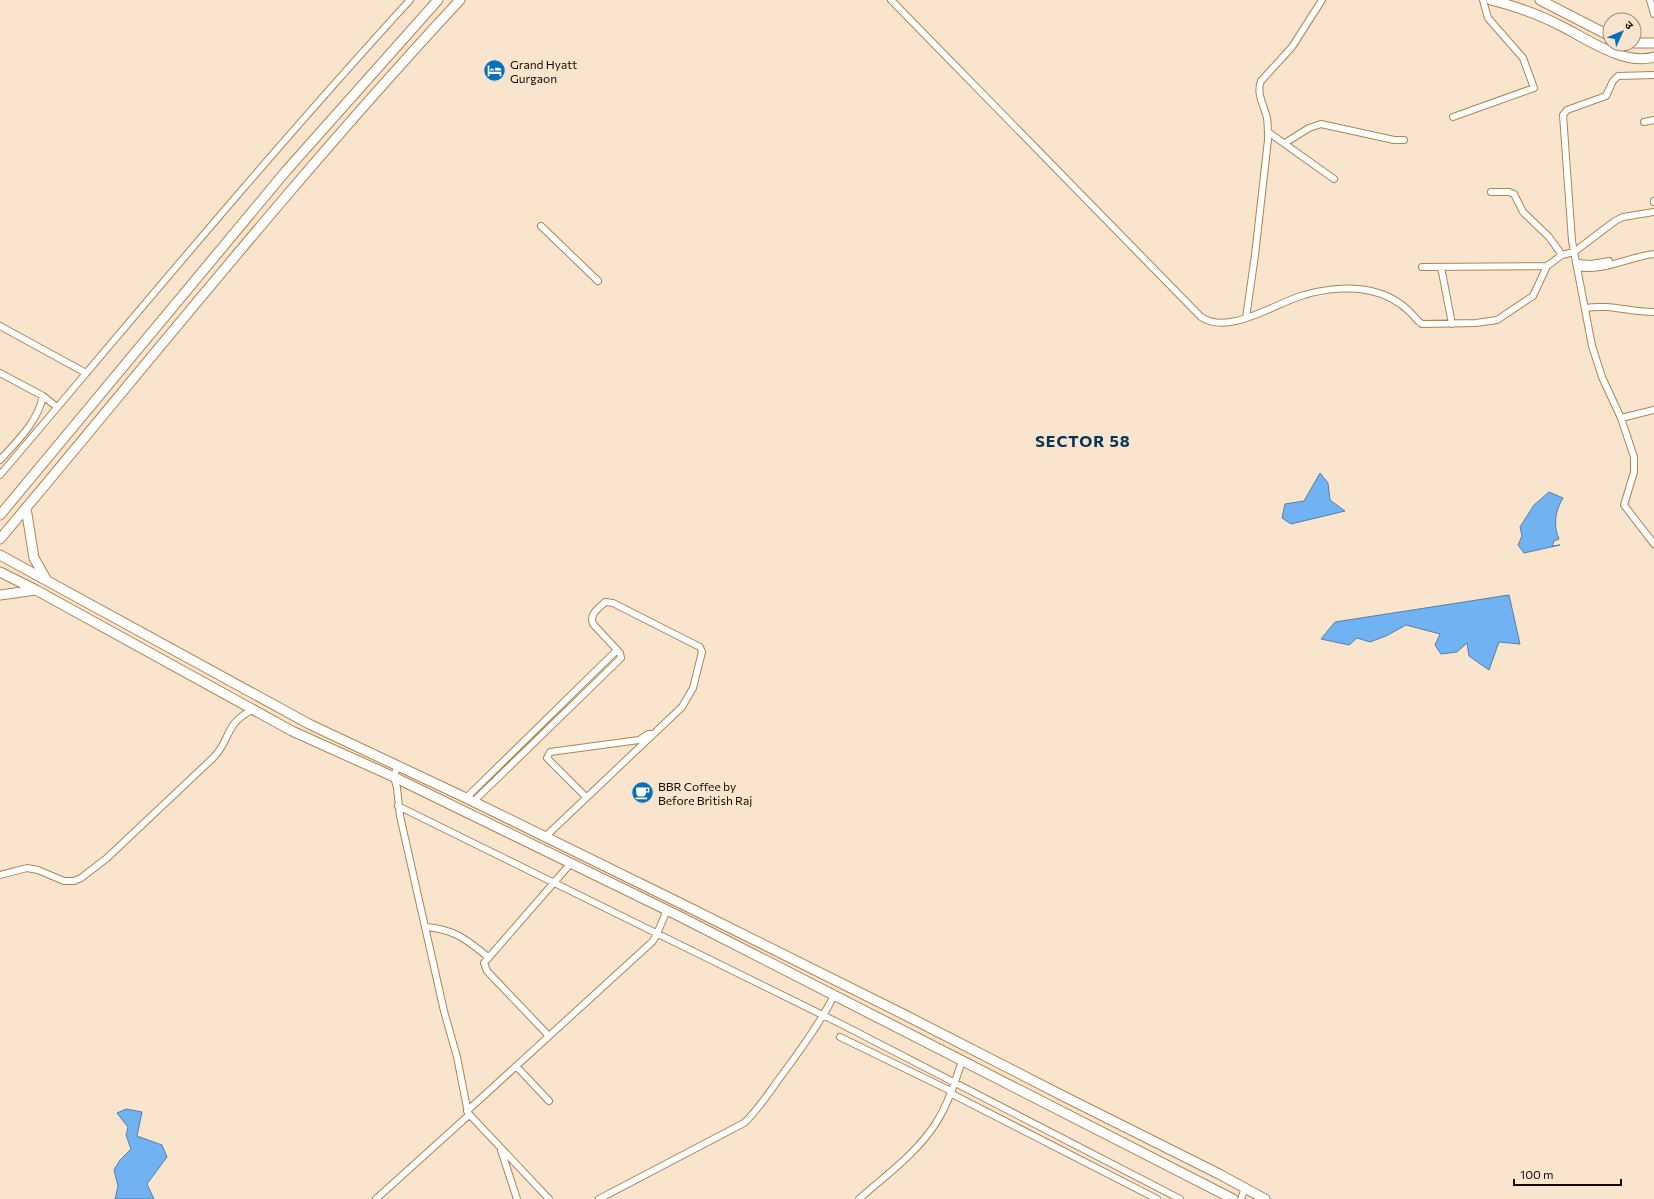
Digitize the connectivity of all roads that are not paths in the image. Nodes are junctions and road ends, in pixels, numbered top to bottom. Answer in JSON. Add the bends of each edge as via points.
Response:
{"nodes":[{"id":1,"x":410,"y":0,"type":"edge"},
{"id":2,"x":438,"y":0,"type":"edge"},
{"id":3,"x":460,"y":0,"type":"edge"},
{"id":4,"x":891,"y":0,"type":"edge"},
{"id":5,"x":1322,"y":0,"type":"edge"},
{"id":6,"x":1483,"y":0,"type":"edge"},
{"id":7,"x":1491,"y":0,"type":"edge"},
{"id":8,"x":1540,"y":0,"type":"edge"},
{"id":9,"x":1650,"y":0,"type":"edge"},
{"id":10,"x":1654,"y":14,"type":"edge"},
{"id":11,"x":1602,"y":32,"type":"edge"},
{"id":12,"x":1642,"y":43,"type":"edge"},
{"id":13,"x":1654,"y":43,"type":"edge"},
{"id":14,"x":1654,"y":57,"type":"edge"},
{"id":15,"x":1654,"y":75,"type":"edge"},
{"id":16,"x":1453,"y":116,"type":"dead end"},
{"id":17,"x":1654,"y":120,"type":"edge"},
{"id":18,"x":1644,"y":122,"type":"dead end"},
{"id":19,"x":1268,"y":132,"type":"junction"},
{"id":20,"x":1404,"y":140,"type":"dead end"},
{"id":21,"x":1285,"y":143,"type":"junction"},
{"id":22,"x":1334,"y":179,"type":"dead end"},
{"id":23,"x":1491,"y":192,"type":"dead end"},
{"id":24,"x":1654,"y":212,"type":"edge"},
{"id":25,"x":541,"y":226,"type":"dead end"},
{"id":26,"x":1574,"y":252,"type":"junction"},
{"id":27,"x":1654,"y":254,"type":"edge"},
{"id":28,"x":1562,"y":255,"type":"junction"},
{"id":29,"x":1609,"y":261,"type":"dead end"},
{"id":30,"x":1576,"y":265,"type":"junction"},
{"id":31,"x":1547,"y":266,"type":"junction"},
{"id":32,"x":1422,"y":267,"type":"dead end"},
{"id":33,"x":1441,"y":267,"type":"junction"},
{"id":34,"x":598,"y":281,"type":"dead end"},
{"id":35,"x":1585,"y":308,"type":"junction"},
{"id":36,"x":1654,"y":312,"type":"edge"},
{"id":37,"x":1246,"y":318,"type":"junction"},
{"id":38,"x":1452,"y":324,"type":"junction"},
{"id":39,"x":0,"y":326,"type":"edge"},
{"id":40,"x":86,"y":373,"type":"junction"},
{"id":41,"x":1,"y":375,"type":"edge"},
{"id":42,"x":43,"y":396,"type":"junction"},
{"id":43,"x":57,"y":407,"type":"junction"},
{"id":44,"x":1654,"y":410,"type":"edge"},
{"id":45,"x":1621,"y":418,"type":"junction"},
{"id":46,"x":0,"y":460,"type":"edge"},
{"id":47,"x":0,"y":475,"type":"edge"},
{"id":48,"x":26,"y":508,"type":"junction"},
{"id":49,"x":0,"y":515,"type":"edge"},
{"id":50,"x":0,"y":539,"type":"edge"},
{"id":51,"x":1654,"y":544,"type":"edge"},
{"id":52,"x":0,"y":555,"type":"edge"},
{"id":53,"x":0,"y":572,"type":"edge"},
{"id":54,"x":47,"y":580,"type":"junction"},
{"id":55,"x":36,"y":590,"type":"junction"},
{"id":56,"x":0,"y":595,"type":"edge"},
{"id":57,"x":617,"y":650,"type":"junction"},
{"id":58,"x":584,"y":682,"type":"junction"},
{"id":59,"x":590,"y":688,"type":"junction"},
{"id":60,"x":559,"y":707,"type":"junction"},
{"id":61,"x":252,"y":710,"type":"junction"},
{"id":62,"x":564,"y":713,"type":"junction"},
{"id":63,"x":653,"y":734,"type":"junction"},
{"id":64,"x":526,"y":741,"type":"junction"},
{"id":65,"x":531,"y":746,"type":"junction"},
{"id":66,"x":397,"y":766,"type":"junction"},
{"id":67,"x":394,"y":778,"type":"junction"},
{"id":68,"x":586,"y":797,"type":"junction"},
{"id":69,"x":470,"y":800,"type":"junction"},
{"id":70,"x":398,"y":806,"type":"junction"},
{"id":71,"x":544,"y":837,"type":"junction"},
{"id":72,"x":571,"y":863,"type":"junction"},
{"id":73,"x":0,"y":875,"type":"edge"},
{"id":74,"x":554,"y":881,"type":"junction"},
{"id":75,"x":667,"y":910,"type":"junction"},
{"id":76,"x":425,"y":927,"type":"junction"},
{"id":77,"x":657,"y":933,"type":"junction"},
{"id":78,"x":488,"y":957,"type":"junction"},
{"id":79,"x":834,"y":996,"type":"junction"},
{"id":80,"x":824,"y":1016,"type":"junction"},
{"id":81,"x":548,"y":1035,"type":"junction"},
{"id":82,"x":840,"y":1037,"type":"dead end"},
{"id":83,"x":962,"y":1061,"type":"junction"},
{"id":84,"x":516,"y":1066,"type":"junction"},
{"id":85,"x":954,"y":1083,"type":"junction"},
{"id":86,"x":950,"y":1092,"type":"junction"},
{"id":87,"x":549,"y":1101,"type":"dead end"},
{"id":88,"x":468,"y":1113,"type":"junction"},
{"id":89,"x":500,"y":1149,"type":"junction"},
{"id":90,"x":1245,"y":1188,"type":"junction"},
{"id":91,"x":376,"y":1199,"type":"edge"},
{"id":92,"x":517,"y":1199,"type":"edge"},
{"id":93,"x":549,"y":1199,"type":"edge"},
{"id":94,"x":599,"y":1199,"type":"edge"},
{"id":95,"x":859,"y":1199,"type":"edge"},
{"id":96,"x":1157,"y":1199,"type":"edge"},
{"id":97,"x":1180,"y":1199,"type":"edge"},
{"id":98,"x":1234,"y":1199,"type":"edge"},
{"id":99,"x":1241,"y":1199,"type":"edge"},
{"id":100,"x":1265,"y":1199,"type":"edge"}],
"edges":[{"from":1,"to":40,"type":"street","via":[[348,67]]},
{"from":2,"to":49,"type":"street","via":[[286,171]]},
{"from":3,"to":48,"type":"street","via":[[299,180]]},
{"from":4,"to":37,"type":"street","via":[[1201,317],[1218,324]]},
{"from":5,"to":19,"type":"street","via":[[1292,47],[1261,81],[1259,95],[1267,117]]},
{"from":6,"to":16,"type":"street","via":[[1488,18],[1523,58],[1534,88]]},
{"from":7,"to":14,"type":"street","via":[[1515,6],[1556,23],[1606,50],[1634,58]]},
{"from":8,"to":11,"type":"street"},
{"from":9,"to":10,"type":"street"},
{"from":12,"to":13,"type":"street"},
{"from":15,"to":26,"type":"street","via":[[1618,76],[1604,97],[1564,112]]},
{"from":17,"to":18,"type":"street"},
{"from":19,"to":21,"type":"street"},
{"from":19,"to":37,"type":"street","via":[[1256,255]]},
{"from":20,"to":21,"type":"street","via":[[1320,124]]},
{"from":21,"to":22,"type":"street"},
{"from":23,"to":28,"type":"street","via":[[1506,191],[1514,194],[1523,212]]},
{"from":24,"to":26,"type":"street","via":[[1623,217],[1615,221]]},
{"from":25,"to":34,"type":"street"},
{"from":26,"to":28,"type":"street"},
{"from":26,"to":30,"type":"street"},
{"from":27,"to":30,"type":"street","via":[[1630,258],[1602,268],[1588,269]]},
{"from":28,"to":31,"type":"street"},
{"from":29,"to":30,"type":"street"},
{"from":30,"to":35,"type":"street"},
{"from":31,"to":33,"type":"street"},
{"from":31,"to":38,"type":"street","via":[[1533,296],[1501,318],[1492,322]]},
{"from":32,"to":33,"type":"street"},
{"from":33,"to":38,"type":"street"},
{"from":35,"to":36,"type":"street","via":[[1605,305],[1631,311]]},
{"from":35,"to":45,"type":"street","via":[[1592,346],[1602,377]]},
{"from":37,"to":38,"type":"street","via":[[1311,293],[1355,289],[1376,292],[1394,300],[1422,324]]},
{"from":39,"to":40,"type":"street"},
{"from":40,"to":43,"type":"street"},
{"from":41,"to":42,"type":"street"},
{"from":42,"to":43,"type":"street"},
{"from":42,"to":46,"type":"street","via":[[33,422]]},
{"from":43,"to":47,"type":"street"},
{"from":44,"to":45,"type":"street"},
{"from":45,"to":51,"type":"street","via":[[1632,447],[1635,464],[1624,505]]},
{"from":48,"to":50,"type":"street"},
{"from":48,"to":54,"type":"street","via":[[34,558]]},
{"from":52,"to":54,"type":"street"},
{"from":53,"to":55,"type":"street"},
{"from":54,"to":66,"type":"street","via":[[290,715]]},
{"from":55,"to":56,"type":"street"},
{"from":55,"to":61,"type":"street"},
{"from":57,"to":58,"type":"street"},
{"from":57,"to":59,"type":"street","via":[[622,656]]},
{"from":57,"to":63,"type":"street","via":[[591,619],[592,614],[608,601],[702,649],[693,688],[686,701]]},
{"from":58,"to":59,"type":"street"},
{"from":58,"to":60,"type":"street"},
{"from":59,"to":62,"type":"street"},
{"from":60,"to":62,"type":"street"},
{"from":60,"to":64,"type":"street"},
{"from":61,"to":67,"type":"street"},
{"from":61,"to":73,"type":"street","via":[[238,718],[231,726],[213,758],[106,858],[81,878],[64,881],[27,868]]},
{"from":62,"to":65,"type":"street"},
{"from":63,"to":68,"type":"street"},
{"from":63,"to":68,"type":"street","via":[[639,740],[550,752],[547,758]]},
{"from":64,"to":65,"type":"street"},
{"from":64,"to":69,"type":"street"},
{"from":65,"to":69,"type":"street"},
{"from":66,"to":67,"type":"street"},
{"from":66,"to":69,"type":"street"},
{"from":67,"to":70,"type":"street"},
{"from":67,"to":72,"type":"street"},
{"from":68,"to":71,"type":"street"},
{"from":69,"to":71,"type":"street"},
{"from":70,"to":74,"type":"street"},
{"from":70,"to":76,"type":"street"},
{"from":71,"to":90,"type":"street","via":[[903,1014]]},
{"from":72,"to":74,"type":"street"},
{"from":72,"to":75,"type":"street"},
{"from":74,"to":77,"type":"street"},
{"from":74,"to":78,"type":"street"},
{"from":75,"to":77,"type":"street"},
{"from":75,"to":79,"type":"street"},
{"from":76,"to":78,"type":"street","via":[[442,928],[458,934]]},
{"from":76,"to":88,"type":"street"},
{"from":77,"to":80,"type":"street"},
{"from":77,"to":81,"type":"street","via":[[652,942]]},
{"from":78,"to":81,"type":"street","via":[[484,963],[487,971]]},
{"from":79,"to":80,"type":"street"},
{"from":79,"to":83,"type":"street"},
{"from":80,"to":85,"type":"street"},
{"from":80,"to":94,"type":"street","via":[[760,1106],[744,1123]]},
{"from":81,"to":84,"type":"street"},
{"from":82,"to":86,"type":"street"},
{"from":83,"to":85,"type":"street"},
{"from":83,"to":98,"type":"street"},
{"from":84,"to":87,"type":"street"},
{"from":84,"to":88,"type":"street"},
{"from":85,"to":86,"type":"street"},
{"from":85,"to":97,"type":"street"},
{"from":86,"to":95,"type":"street","via":[[926,1137]]},
{"from":86,"to":96,"type":"street"},
{"from":88,"to":89,"type":"street"},
{"from":88,"to":91,"type":"street"},
{"from":89,"to":92,"type":"street"},
{"from":89,"to":93,"type":"street"},
{"from":90,"to":99,"type":"street"},
{"from":90,"to":100,"type":"street"}]}
